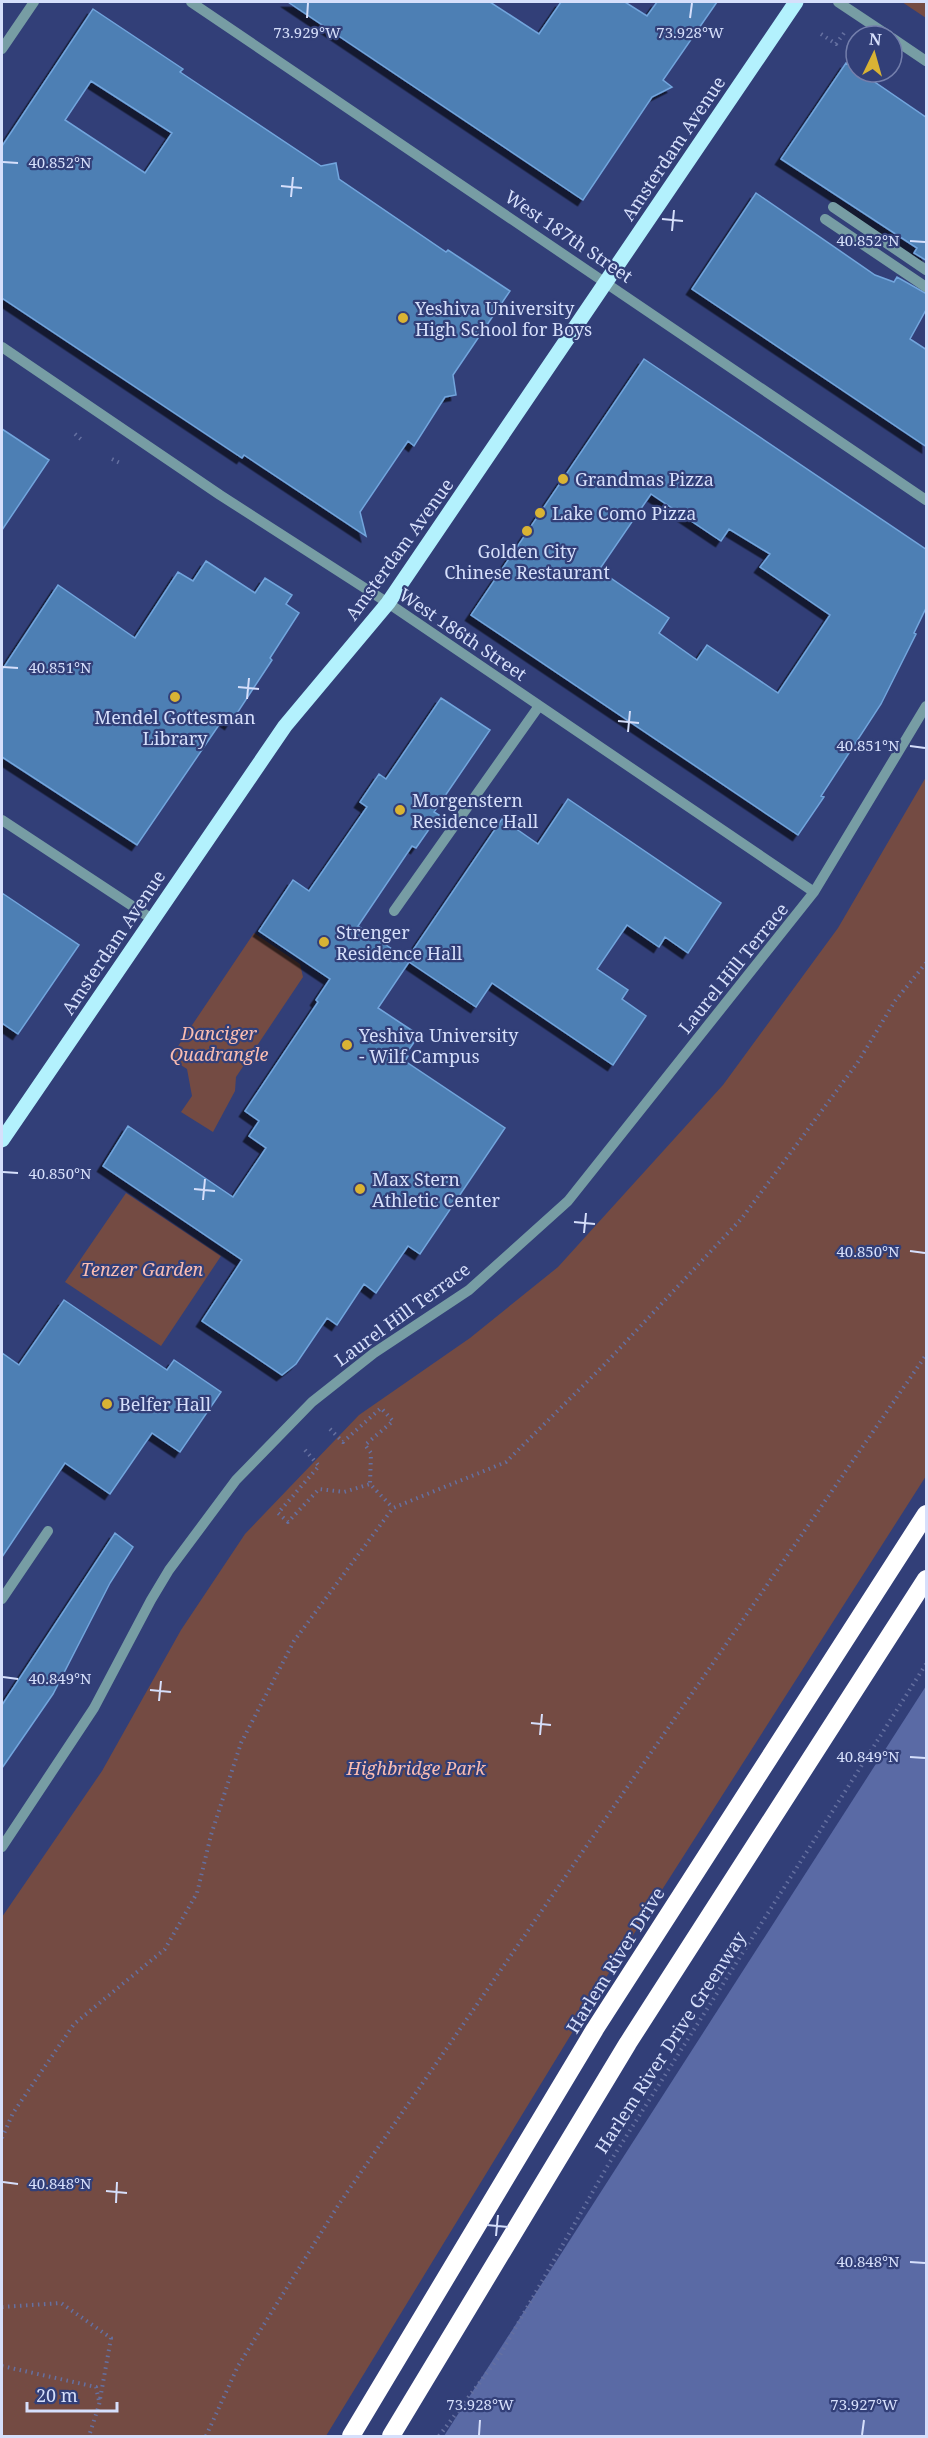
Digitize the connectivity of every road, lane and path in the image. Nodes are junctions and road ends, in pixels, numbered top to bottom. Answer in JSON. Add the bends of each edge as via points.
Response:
{"nodes":[{"id":1,"x":34,"y":2,"type":"edge"},
{"id":2,"x":191,"y":2,"type":"edge"},
{"id":3,"x":796,"y":2,"type":"edge"},
{"id":4,"x":838,"y":2,"type":"edge"},
{"id":5,"x":871,"y":24,"type":"edge"},
{"id":6,"x":844,"y":33,"type":"dead end"},
{"id":7,"x":821,"y":34,"type":"dead end"},
{"id":8,"x":904,"y":46,"type":"edge"},
{"id":9,"x":2,"y":50,"type":"edge"},
{"id":10,"x":927,"y":62,"type":"edge"},
{"id":11,"x":833,"y":207,"type":"dead end"},
{"id":12,"x":825,"y":219,"type":"dead end"},
{"id":13,"x":927,"y":270,"type":"edge"},
{"id":14,"x":606,"y":282,"type":"junction"},
{"id":15,"x":927,"y":287,"type":"edge"},
{"id":16,"x":2,"y":347,"type":"edge"},
{"id":17,"x":75,"y":434,"type":"dead end"},
{"id":18,"x":82,"y":440,"type":"dead end"},
{"id":19,"x":112,"y":459,"type":"dead end"},
{"id":20,"x":120,"y":463,"type":"dead end"},
{"id":21,"x":927,"y":500,"type":"edge"},
{"id":22,"x":388,"y":603,"type":"junction"},
{"id":23,"x":539,"y":706,"type":"junction"},
{"id":24,"x":927,"y":706,"type":"edge"},
{"id":25,"x":2,"y":820,"type":"edge"},
{"id":26,"x":814,"y":892,"type":"junction"},
{"id":27,"x":394,"y":911,"type":"dead end"},
{"id":28,"x":152,"y":919,"type":"junction"},
{"id":29,"x":927,"y":963,"type":"edge"},
{"id":30,"x":2,"y":1140,"type":"edge"},
{"id":31,"x":927,"y":1355,"type":"edge"},
{"id":32,"x":330,"y":1429,"type":"dead end"},
{"id":33,"x":305,"y":1450,"type":"dead end"},
{"id":34,"x":370,"y":1484,"type":"junction"},
{"id":35,"x":393,"y":1508,"type":"junction"},
{"id":36,"x":927,"y":1514,"type":"edge"},
{"id":37,"x":48,"y":1531,"type":"dead end"},
{"id":38,"x":927,"y":1579,"type":"edge"},
{"id":39,"x":2,"y":1599,"type":"edge"},
{"id":40,"x":927,"y":1664,"type":"edge"},
{"id":41,"x":2,"y":1847,"type":"edge"},
{"id":42,"x":2,"y":2138,"type":"edge"},
{"id":43,"x":2,"y":2307,"type":"edge"},
{"id":44,"x":2,"y":2366,"type":"edge"},
{"id":45,"x":99,"y":2404,"type":"junction"},
{"id":46,"x":89,"y":2436,"type":"edge"},
{"id":47,"x":206,"y":2436,"type":"edge"},
{"id":48,"x":351,"y":2436,"type":"edge"},
{"id":49,"x":391,"y":2436,"type":"edge"},
{"id":50,"x":439,"y":2436,"type":"edge"}],
"edges":[{"from":1,"to":9,"type":"street"},
{"from":2,"to":14,"type":"street","name":"West 187th Street"},
{"from":3,"to":14,"type":"main road","name":"Amsterdam Avenue"},
{"from":4,"to":5,"type":"street"},
{"from":6,"to":7,"type":"path","via":[[837,44]]},
{"from":8,"to":10,"type":"street"},
{"from":11,"to":13,"type":"street"},
{"from":12,"to":15,"type":"street"},
{"from":14,"to":21,"type":"street","name":"West 187th Street"},
{"from":14,"to":22,"type":"main road","name":"Amsterdam Avenue"},
{"from":16,"to":22,"type":"street","name":"West 186th Street"},
{"from":17,"to":18,"type":"path"},
{"from":19,"to":20,"type":"path"},
{"from":22,"to":23,"type":"street","name":"West 186th Street"},
{"from":22,"to":28,"type":"main road","name":"Amsterdam Avenue","via":[[285,726]]},
{"from":23,"to":26,"type":"street","name":"West 186th Street"},
{"from":23,"to":27,"type":"street"},
{"from":24,"to":26,"type":"street","name":"Laurel Hill Terrace"},
{"from":25,"to":28,"type":"street"},
{"from":26,"to":41,"type":"street","name":"Laurel Hill Terrace","via":[[568,1201],[469,1290],[374,1353],[318,1397],[236,1480],[165,1576],[94,1708]]},
{"from":28,"to":30,"type":"main road","name":"Amsterdam Avenue"},
{"from":29,"to":35,"type":"path","via":[[895,1000],[858,1062],[742,1218],[604,1365],[506,1462]]},
{"from":31,"to":47,"type":"path","via":[[339,2204],[237,2366]]},
{"from":32,"to":34,"type":"path","via":[[343,1442],[381,1408],[393,1421],[365,1445],[371,1453]]},
{"from":33,"to":34,"type":"path","via":[[319,1466],[278,1513],[288,1522],[319,1489],[344,1492]]},
{"from":34,"to":35,"type":"path"},
{"from":35,"to":42,"type":"path","via":[[283,1661],[241,1743],[197,1893],[165,1949],[74,2024],[13,2113]]},
{"from":36,"to":48,"type":"highway","name":"Harlem River Drive","via":[[595,2029]]},
{"from":37,"to":39,"type":"street"},
{"from":38,"to":49,"type":"highway","via":[[628,2043]]},
{"from":40,"to":50,"type":"path","name":"Harlem River Drive Greenway","via":[[608,2165],[499,2357]]},
{"from":43,"to":45,"type":"path","via":[[61,2303],[111,2338]]},
{"from":44,"to":45,"type":"path","via":[[96,2387]]},
{"from":45,"to":46,"type":"path"}]}
